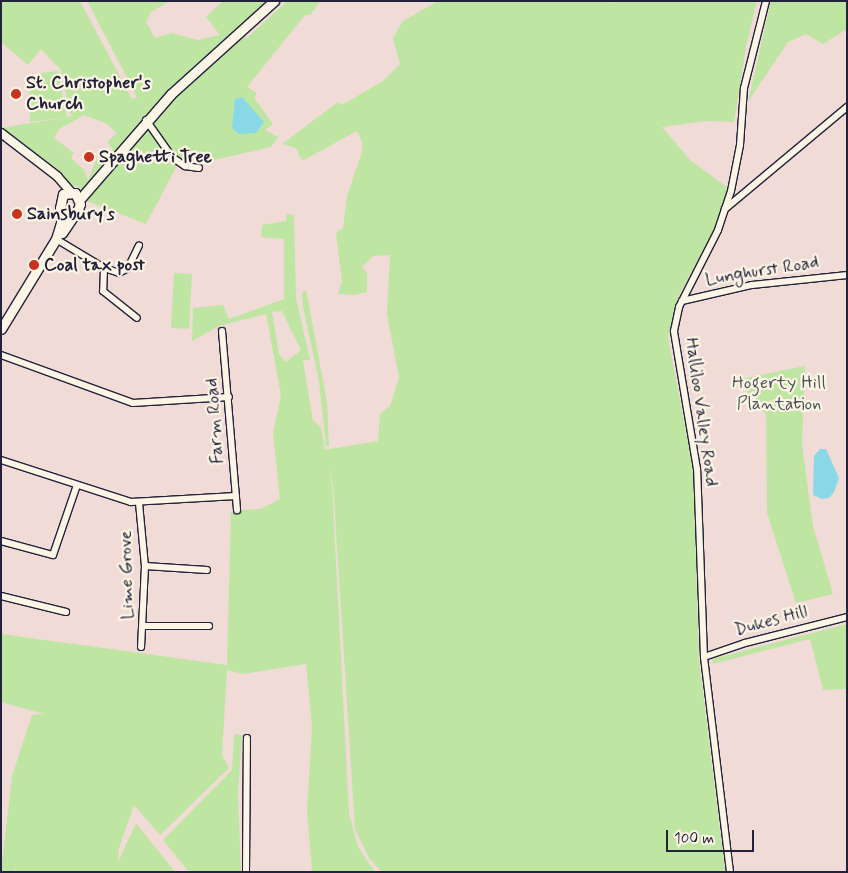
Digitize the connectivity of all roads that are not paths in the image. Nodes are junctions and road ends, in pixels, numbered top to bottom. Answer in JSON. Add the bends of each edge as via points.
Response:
{"nodes":[{"id":1,"x":274,"y":1,"type":"edge"},
{"id":2,"x":766,"y":1,"type":"edge"},
{"id":3,"x":847,"y":107,"type":"edge"},
{"id":4,"x":146,"y":120,"type":"junction"},
{"id":5,"x":1,"y":133,"type":"edge"},
{"id":6,"x":199,"y":168,"type":"dead end"},
{"id":7,"x":72,"y":195,"type":"junction"},
{"id":8,"x":725,"y":210,"type":"junction"},
{"id":9,"x":64,"y":212,"type":"junction"},
{"id":10,"x":76,"y":212,"type":"junction"},
{"id":11,"x":56,"y":238,"type":"junction"},
{"id":12,"x":139,"y":245,"type":"dead end"},
{"id":13,"x":104,"y":268,"type":"junction"},
{"id":14,"x":847,"y":275,"type":"edge"},
{"id":15,"x":682,"y":301,"type":"junction"},
{"id":16,"x":137,"y":318,"type":"dead end"},
{"id":17,"x":1,"y":329,"type":"edge"},
{"id":18,"x":222,"y":330,"type":"dead end"},
{"id":19,"x":1,"y":355,"type":"edge"},
{"id":20,"x":229,"y":397,"type":"junction"},
{"id":21,"x":1,"y":460,"type":"edge"},
{"id":22,"x":77,"y":485,"type":"junction"},
{"id":23,"x":236,"y":496,"type":"junction"},
{"id":24,"x":139,"y":503,"type":"junction"},
{"id":25,"x":237,"y":510,"type":"dead end"},
{"id":26,"x":1,"y":541,"type":"edge"},
{"id":27,"x":145,"y":566,"type":"junction"},
{"id":28,"x":207,"y":570,"type":"dead end"},
{"id":29,"x":1,"y":596,"type":"edge"},
{"id":30,"x":66,"y":612,"type":"dead end"},
{"id":31,"x":847,"y":617,"type":"edge"},
{"id":32,"x":143,"y":626,"type":"junction"},
{"id":33,"x":209,"y":626,"type":"dead end"},
{"id":34,"x":141,"y":647,"type":"dead end"},
{"id":35,"x":704,"y":657,"type":"junction"},
{"id":36,"x":247,"y":738,"type":"dead end"},
{"id":37,"x":246,"y":872,"type":"edge"},
{"id":38,"x":730,"y":872,"type":"edge"}],
"edges":[{"from":1,"to":4,"type":"main road"},
{"from":2,"to":8,"type":"street","name":"Halliloo Valley Road","via":[[744,88],[740,145]]},
{"from":3,"to":8,"type":"street"},
{"from":4,"to":6,"type":"street","via":[[172,157],[185,166]]},
{"from":4,"to":7,"type":"main road","via":[[87,188]]},
{"from":5,"to":7,"type":"street","via":[[63,183]]},
{"from":7,"to":9,"type":"main road","via":[[59,204]]},
{"from":7,"to":10,"type":"main road"},
{"from":8,"to":15,"type":"street","name":"Halliloo Valley Road"},
{"from":9,"to":10,"type":"main road"},
{"from":9,"to":11,"type":"main road"},
{"from":10,"to":11,"type":"main road"},
{"from":11,"to":13,"type":"street"},
{"from":11,"to":17,"type":"main road"},
{"from":12,"to":13,"type":"street","via":[[128,268],[119,273]]},
{"from":13,"to":16,"type":"street","via":[[103,292]]},
{"from":14,"to":15,"type":"street","name":"Lunghurst Road","via":[[752,285]]},
{"from":15,"to":35,"type":"street","name":"Halliloo Valley Road","via":[[675,321],[674,338],[697,469]]},
{"from":18,"to":20,"type":"street","name":"Farm Road"},
{"from":19,"to":20,"type":"street","via":[[133,403]]},
{"from":20,"to":23,"type":"street","name":"Farm Road"},
{"from":21,"to":22,"type":"street"},
{"from":22,"to":24,"type":"street"},
{"from":22,"to":26,"type":"street","via":[[53,554]]},
{"from":23,"to":24,"type":"street"},
{"from":23,"to":25,"type":"street","name":"Farm Road"},
{"from":24,"to":27,"type":"street","name":"Lime Grove"},
{"from":27,"to":28,"type":"street"},
{"from":27,"to":32,"type":"street","name":"Lime Grove"},
{"from":29,"to":30,"type":"street"},
{"from":31,"to":35,"type":"street","name":"Dukes Hill"},
{"from":32,"to":33,"type":"street"},
{"from":32,"to":34,"type":"street","name":"Lime Grove"},
{"from":35,"to":38,"type":"street","name":"Halliloo Valley Road"},
{"from":36,"to":37,"type":"street"}]}
